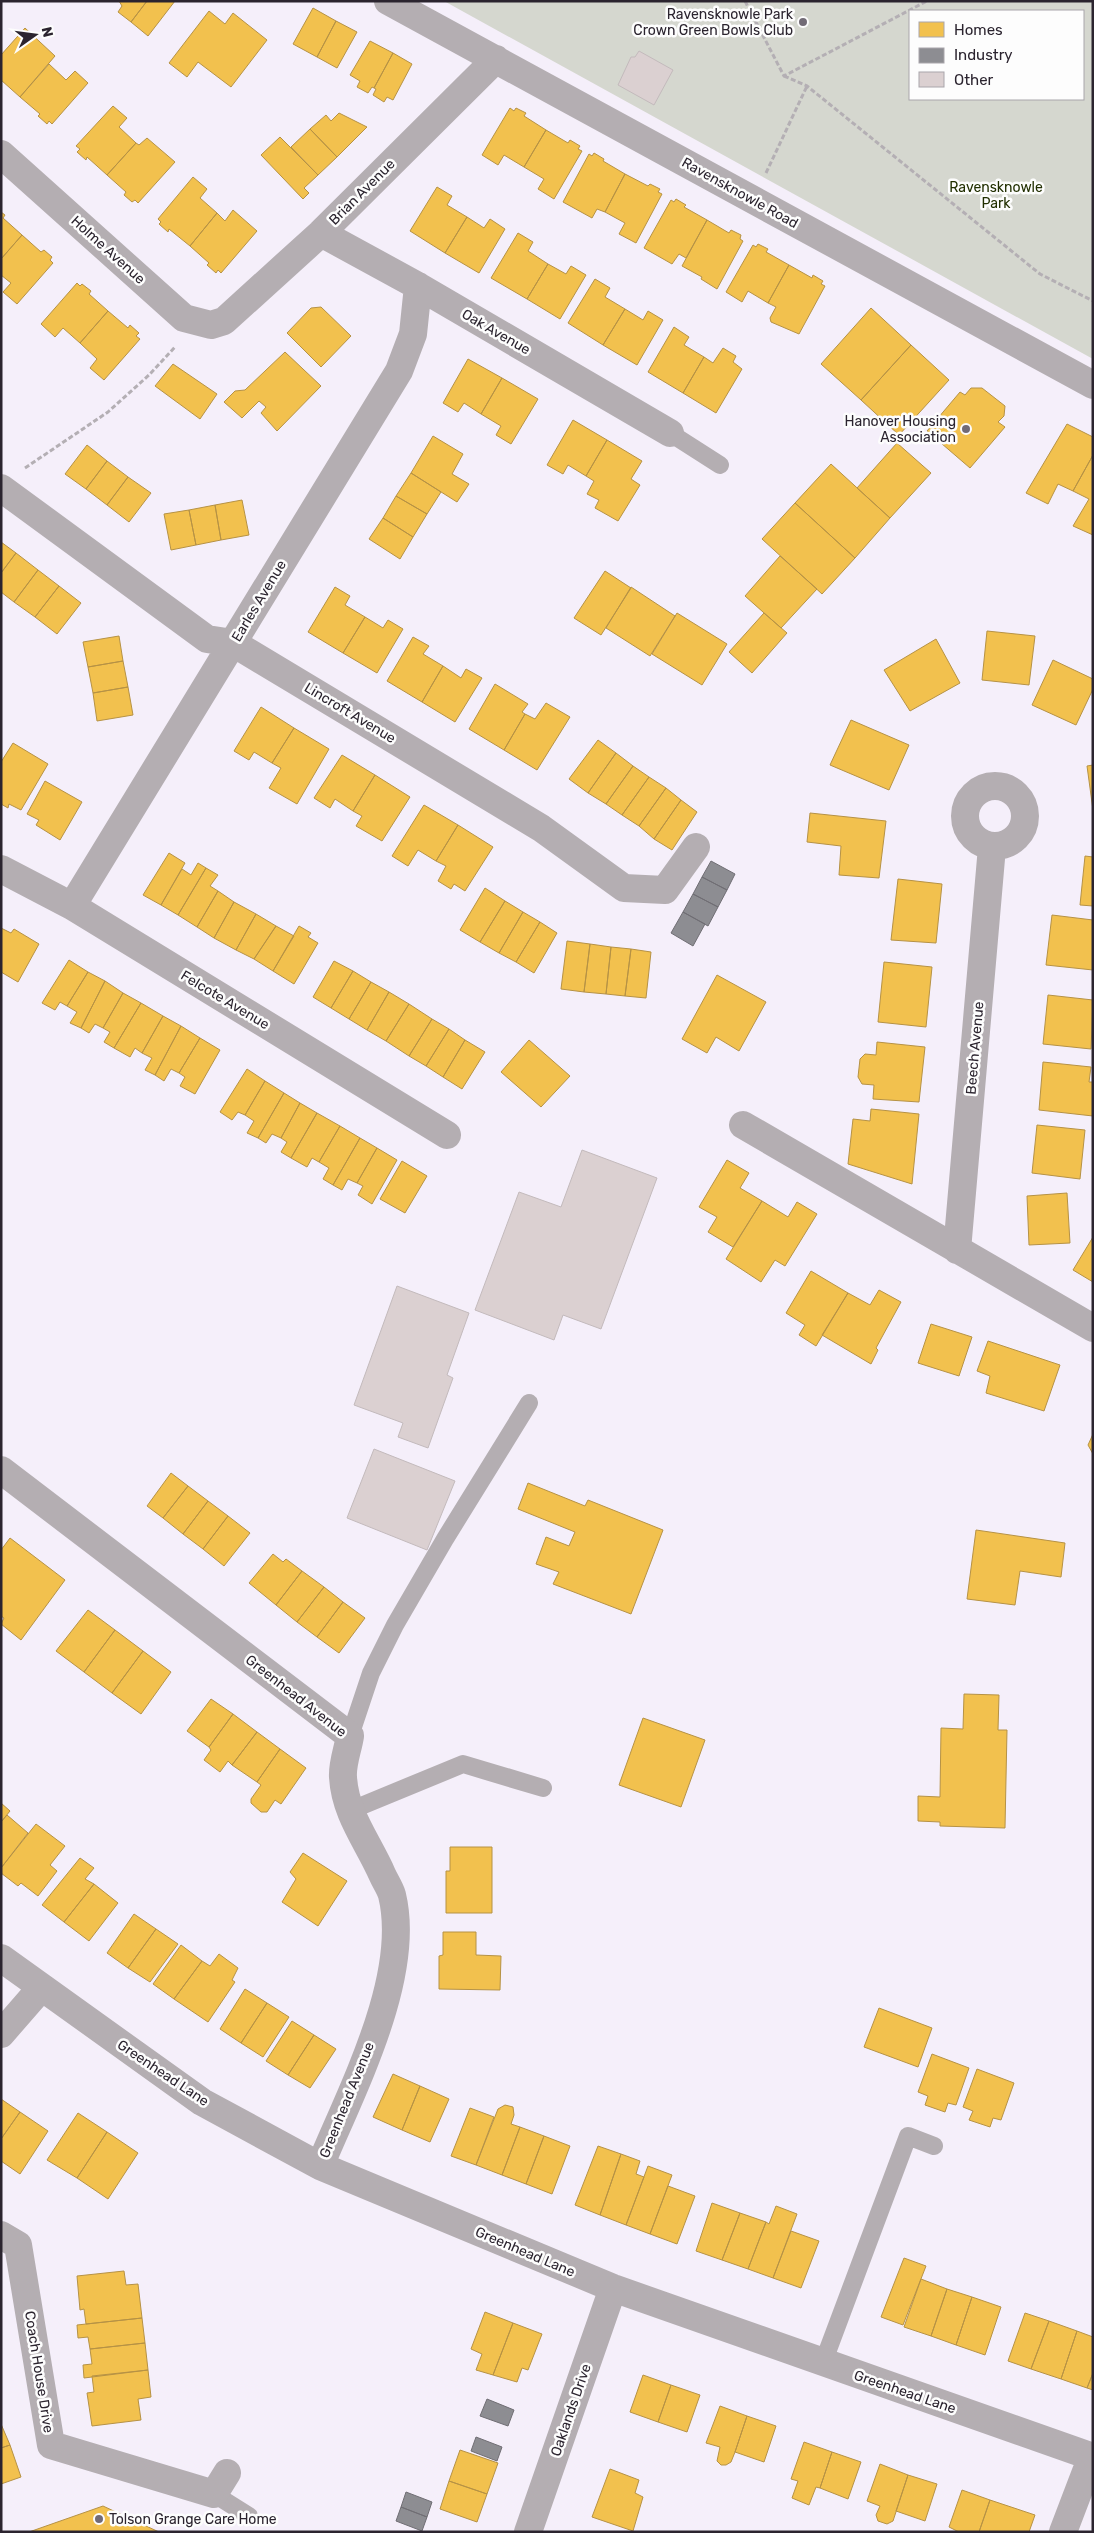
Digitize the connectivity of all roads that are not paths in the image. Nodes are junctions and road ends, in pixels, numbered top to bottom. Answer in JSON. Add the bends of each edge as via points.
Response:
{"nodes":[{"id":1,"x":388,"y":1,"type":"edge"},
{"id":2,"x":496,"y":59,"type":"junction"},
{"id":3,"x":1,"y":154,"type":"edge"},
{"id":4,"x":321,"y":233,"type":"junction"},
{"id":5,"x":418,"y":286,"type":"junction"},
{"id":6,"x":211,"y":322,"type":"joint"},
{"id":7,"x":1093,"y":385,"type":"edge"},
{"id":8,"x":670,"y":434,"type":"joint"},
{"id":9,"x":720,"y":465,"type":"dead end"},
{"id":10,"x":9,"y":481,"type":"edge"},
{"id":11,"x":233,"y":643,"type":"junction"},
{"id":12,"x":696,"y":846,"type":"dead end"},
{"id":13,"x":992,"y":847,"type":"dead end"},
{"id":14,"x":1,"y":869,"type":"edge"},
{"id":15,"x":72,"y":906,"type":"junction"},
{"id":16,"x":743,"y":1125,"type":"dead end"},
{"id":17,"x":447,"y":1135,"type":"dead end"},
{"id":18,"x":957,"y":1250,"type":"junction"},
{"id":19,"x":1093,"y":1328,"type":"edge"},
{"id":20,"x":530,"y":1403,"type":"dead end"},
{"id":21,"x":1,"y":1470,"type":"edge"},
{"id":22,"x":350,"y":1736,"type":"junction"},
{"id":23,"x":543,"y":1788,"type":"dead end"},
{"id":24,"x":349,"y":1811,"type":"junction"},
{"id":25,"x":1,"y":1958,"type":"edge"},
{"id":26,"x":41,"y":1988,"type":"junction"},
{"id":27,"x":1,"y":2034,"type":"edge"},
{"id":28,"x":934,"y":2146,"type":"dead end"},
{"id":29,"x":320,"y":2166,"type":"junction"},
{"id":30,"x":1,"y":2234,"type":"edge"},
{"id":31,"x":613,"y":2288,"type":"junction"},
{"id":32,"x":823,"y":2363,"type":"junction"},
{"id":33,"x":1092,"y":2457,"type":"edge"},
{"id":34,"x":220,"y":2484,"type":"joint"},
{"id":35,"x":250,"y":2516,"type":"dead end"},
{"id":36,"x":528,"y":2532,"type":"edge"},
{"id":37,"x":1064,"y":2532,"type":"edge"}],
"edges":[{"from":1,"to":2,"type":"street","name":"Ravensknowle Road"},
{"from":2,"to":4,"type":"street","name":"Brian Avenue"},
{"from":2,"to":7,"type":"street","name":"Ravensknowle Road"},
{"from":3,"to":6,"type":"street","name":"Holme Avenue","via":[[184,318]]},
{"from":4,"to":5,"type":"street","name":"Oak Avenue"},
{"from":4,"to":6,"type":"street","name":"Brian Avenue"},
{"from":5,"to":8,"type":"street","name":"Oak Avenue"},
{"from":5,"to":11,"type":"street","name":"Earles Avenue","via":[[413,334],[399,371]]},
{"from":8,"to":9,"type":"lane"},
{"from":10,"to":11,"type":"street","name":"Lincroft Avenue","via":[[207,639]]},
{"from":11,"to":12,"type":"street","name":"Lincroft Avenue","via":[[542,828],[624,888],[665,890]]},
{"from":11,"to":15,"type":"street","name":"Earles Avenue"},
{"from":13,"to":18,"type":"street","name":"Beech Avenue"},
{"from":14,"to":15,"type":"street","name":"Felcote Avenue"},
{"from":15,"to":17,"type":"street","name":"Felcote Avenue"},
{"from":16,"to":18,"type":"street"},
{"from":18,"to":19,"type":"street"},
{"from":20,"to":22,"type":"lane","via":[[395,1625],[371,1672]]},
{"from":21,"to":22,"type":"street","name":"Greenhead Avenue"},
{"from":22,"to":24,"type":"street","name":"Greenhead Avenue","via":[[342,1775]]},
{"from":23,"to":24,"type":"lane","via":[[463,1764]]},
{"from":24,"to":29,"type":"street","name":"Greenhead Avenue","via":[[392,1895],[396,1939],[389,1984],[374,2034]]},
{"from":25,"to":26,"type":"street","name":"Greenhead Lane"},
{"from":26,"to":27,"type":"street"},
{"from":26,"to":29,"type":"street","name":"Greenhead Lane","via":[[202,2102]]},
{"from":28,"to":32,"type":"lane","via":[[908,2136]]},
{"from":29,"to":31,"type":"street","name":"Greenhead Lane"},
{"from":30,"to":34,"type":"street","name":"Coach House Drive","via":[[18,2245],[51,2445]]},
{"from":31,"to":32,"type":"street","name":"Greenhead Lane"},
{"from":31,"to":36,"type":"street","name":"Oaklands Drive"},
{"from":32,"to":33,"type":"street","name":"Greenhead Lane"},
{"from":33,"to":37,"type":"street"},
{"from":34,"to":35,"type":"lane"}]}
